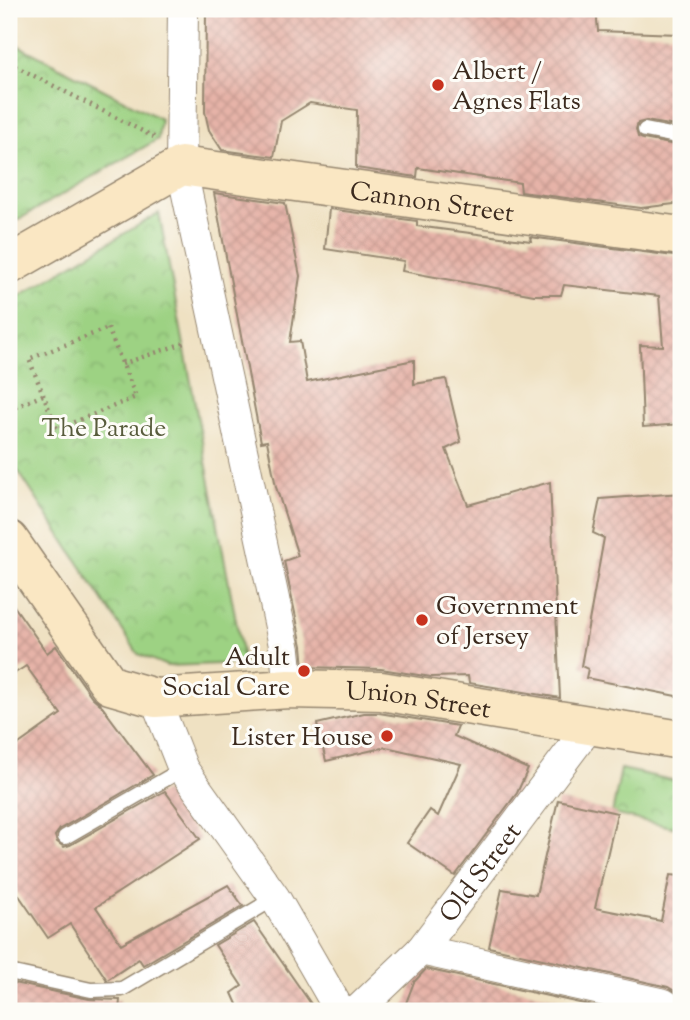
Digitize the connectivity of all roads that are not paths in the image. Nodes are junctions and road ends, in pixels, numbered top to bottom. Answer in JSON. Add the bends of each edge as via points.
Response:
{"nodes":[{"id":1,"x":183,"y":9,"type":"edge"},
{"id":2,"x":645,"y":131,"type":"dead end"},
{"id":3,"x":681,"y":137,"type":"edge"},
{"id":4,"x":181,"y":166,"type":"junction"},
{"id":5,"x":681,"y":236,"type":"edge"},
{"id":6,"x":9,"y":265,"type":"edge"},
{"id":7,"x":9,"y":540,"type":"edge"},
{"id":8,"x":289,"y":689,"type":"junction"},
{"id":9,"x":155,"y":698,"type":"junction"},
{"id":10,"x":592,"y":724,"type":"junction"},
{"id":11,"x":681,"y":740,"type":"edge"},
{"id":12,"x":183,"y":769,"type":"junction"},
{"id":13,"x":65,"y":837,"type":"dead end"},
{"id":14,"x":275,"y":898,"type":"junction"},
{"id":15,"x":421,"y":950,"type":"junction"},
{"id":16,"x":9,"y":972,"type":"edge"},
{"id":17,"x":340,"y":1011,"type":"edge"},
{"id":18,"x":357,"y":1011,"type":"edge"},
{"id":19,"x":674,"y":1011,"type":"edge"}],
"edges":[{"from":1,"to":4,"type":"street"},
{"from":2,"to":3,"type":"lane"},
{"from":4,"to":5,"type":"main road","name":"Cannon Street"},
{"from":4,"to":6,"type":"main road"},
{"from":4,"to":8,"type":"street","via":[[285,650]]},
{"from":7,"to":9,"type":"main road","via":[[110,685]]},
{"from":8,"to":9,"type":"main road","name":"Union Street"},
{"from":8,"to":10,"type":"main road","name":"Union Street","via":[[381,691]]},
{"from":9,"to":12,"type":"street"},
{"from":10,"to":11,"type":"main road","name":"Union Street"},
{"from":10,"to":15,"type":"street","name":"Old Street"},
{"from":12,"to":13,"type":"lane"},
{"from":12,"to":14,"type":"street"},
{"from":14,"to":16,"type":"lane","via":[[122,989],[91,990]]},
{"from":14,"to":17,"type":"street"},
{"from":15,"to":18,"type":"street","name":"Old Street"},
{"from":15,"to":19,"type":"street","via":[[664,1004]]}]}
